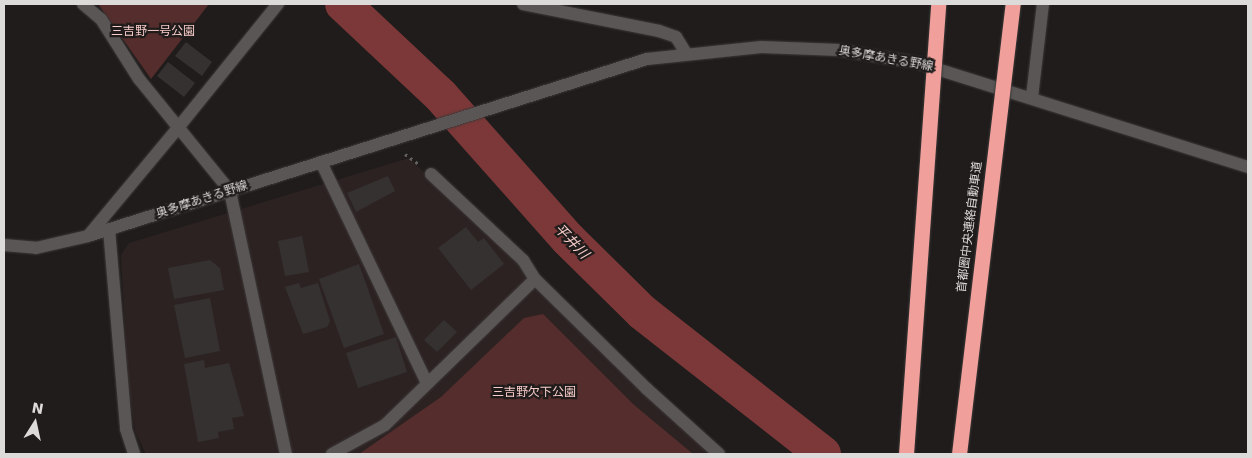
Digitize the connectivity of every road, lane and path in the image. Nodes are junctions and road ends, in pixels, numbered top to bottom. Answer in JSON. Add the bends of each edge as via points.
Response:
{"nodes":[{"id":1,"x":83,"y":4,"type":"edge"},
{"id":2,"x":523,"y":4,"type":"edge"},
{"id":3,"x":938,"y":4,"type":"edge"},
{"id":4,"x":1013,"y":4,"type":"edge"},
{"id":5,"x":1043,"y":4,"type":"edge"},
{"id":6,"x":275,"y":7,"type":"edge"},
{"id":7,"x":686,"y":53,"type":"junction"},
{"id":8,"x":1032,"y":97,"type":"junction"},
{"id":9,"x":177,"y":129,"type":"junction"},
{"id":10,"x":404,"y":155,"type":"dead end"},
{"id":11,"x":414,"y":159,"type":"dead end"},
{"id":12,"x":321,"y":162,"type":"junction"},
{"id":13,"x":1248,"y":167,"type":"edge"},
{"id":14,"x":431,"y":174,"type":"dead end"},
{"id":15,"x":230,"y":191,"type":"junction"},
{"id":16,"x":108,"y":229,"type":"junction"},
{"id":17,"x":88,"y":236,"type":"junction"},
{"id":18,"x":4,"y":245,"type":"edge"},
{"id":19,"x":535,"y":279,"type":"junction"},
{"id":20,"x":426,"y":381,"type":"junction"},
{"id":21,"x":134,"y":454,"type":"edge"},
{"id":22,"x":286,"y":454,"type":"edge"},
{"id":23,"x":332,"y":454,"type":"edge"},
{"id":24,"x":719,"y":454,"type":"edge"},
{"id":25,"x":906,"y":454,"type":"edge"},
{"id":26,"x":959,"y":454,"type":"edge"}],
"edges":[{"from":1,"to":9,"type":"street","via":[[101,19]]},
{"from":2,"to":7,"type":"street","via":[[659,31],[676,37]]},
{"from":3,"to":25,"type":"highway","bridge":true},
{"from":4,"to":26,"type":"highway","name":"首都圏中央連絡自動車道","bridge":true},
{"from":5,"to":8,"type":"street"},
{"from":6,"to":9,"type":"street"},
{"from":7,"to":8,"type":"street","name":"奥多摩あきる野線","via":[[761,47],[839,50],[918,63]]},
{"from":7,"to":12,"type":"street","name":"奥多摩あきる野線","via":[[647,59]]},
{"from":8,"to":13,"type":"street","name":"奥多摩あきる野線"},
{"from":9,"to":15,"type":"street"},
{"from":9,"to":17,"type":"street"},
{"from":10,"to":11,"type":"path"},
{"from":12,"to":15,"type":"street","name":"奥多摩あきる野線"},
{"from":12,"to":20,"type":"street"},
{"from":14,"to":19,"type":"street","via":[[523,260]]},
{"from":15,"to":16,"type":"street","name":"奥多摩あきる野線"},
{"from":15,"to":22,"type":"street"},
{"from":16,"to":17,"type":"street","name":"奥多摩あきる野線"},
{"from":16,"to":21,"type":"street","via":[[126,430]]},
{"from":17,"to":18,"type":"street","name":"奥多摩あきる野線","via":[[36,248]]},
{"from":19,"to":20,"type":"street"},
{"from":19,"to":24,"type":"street"},
{"from":20,"to":23,"type":"street","via":[[385,425]]}]}
